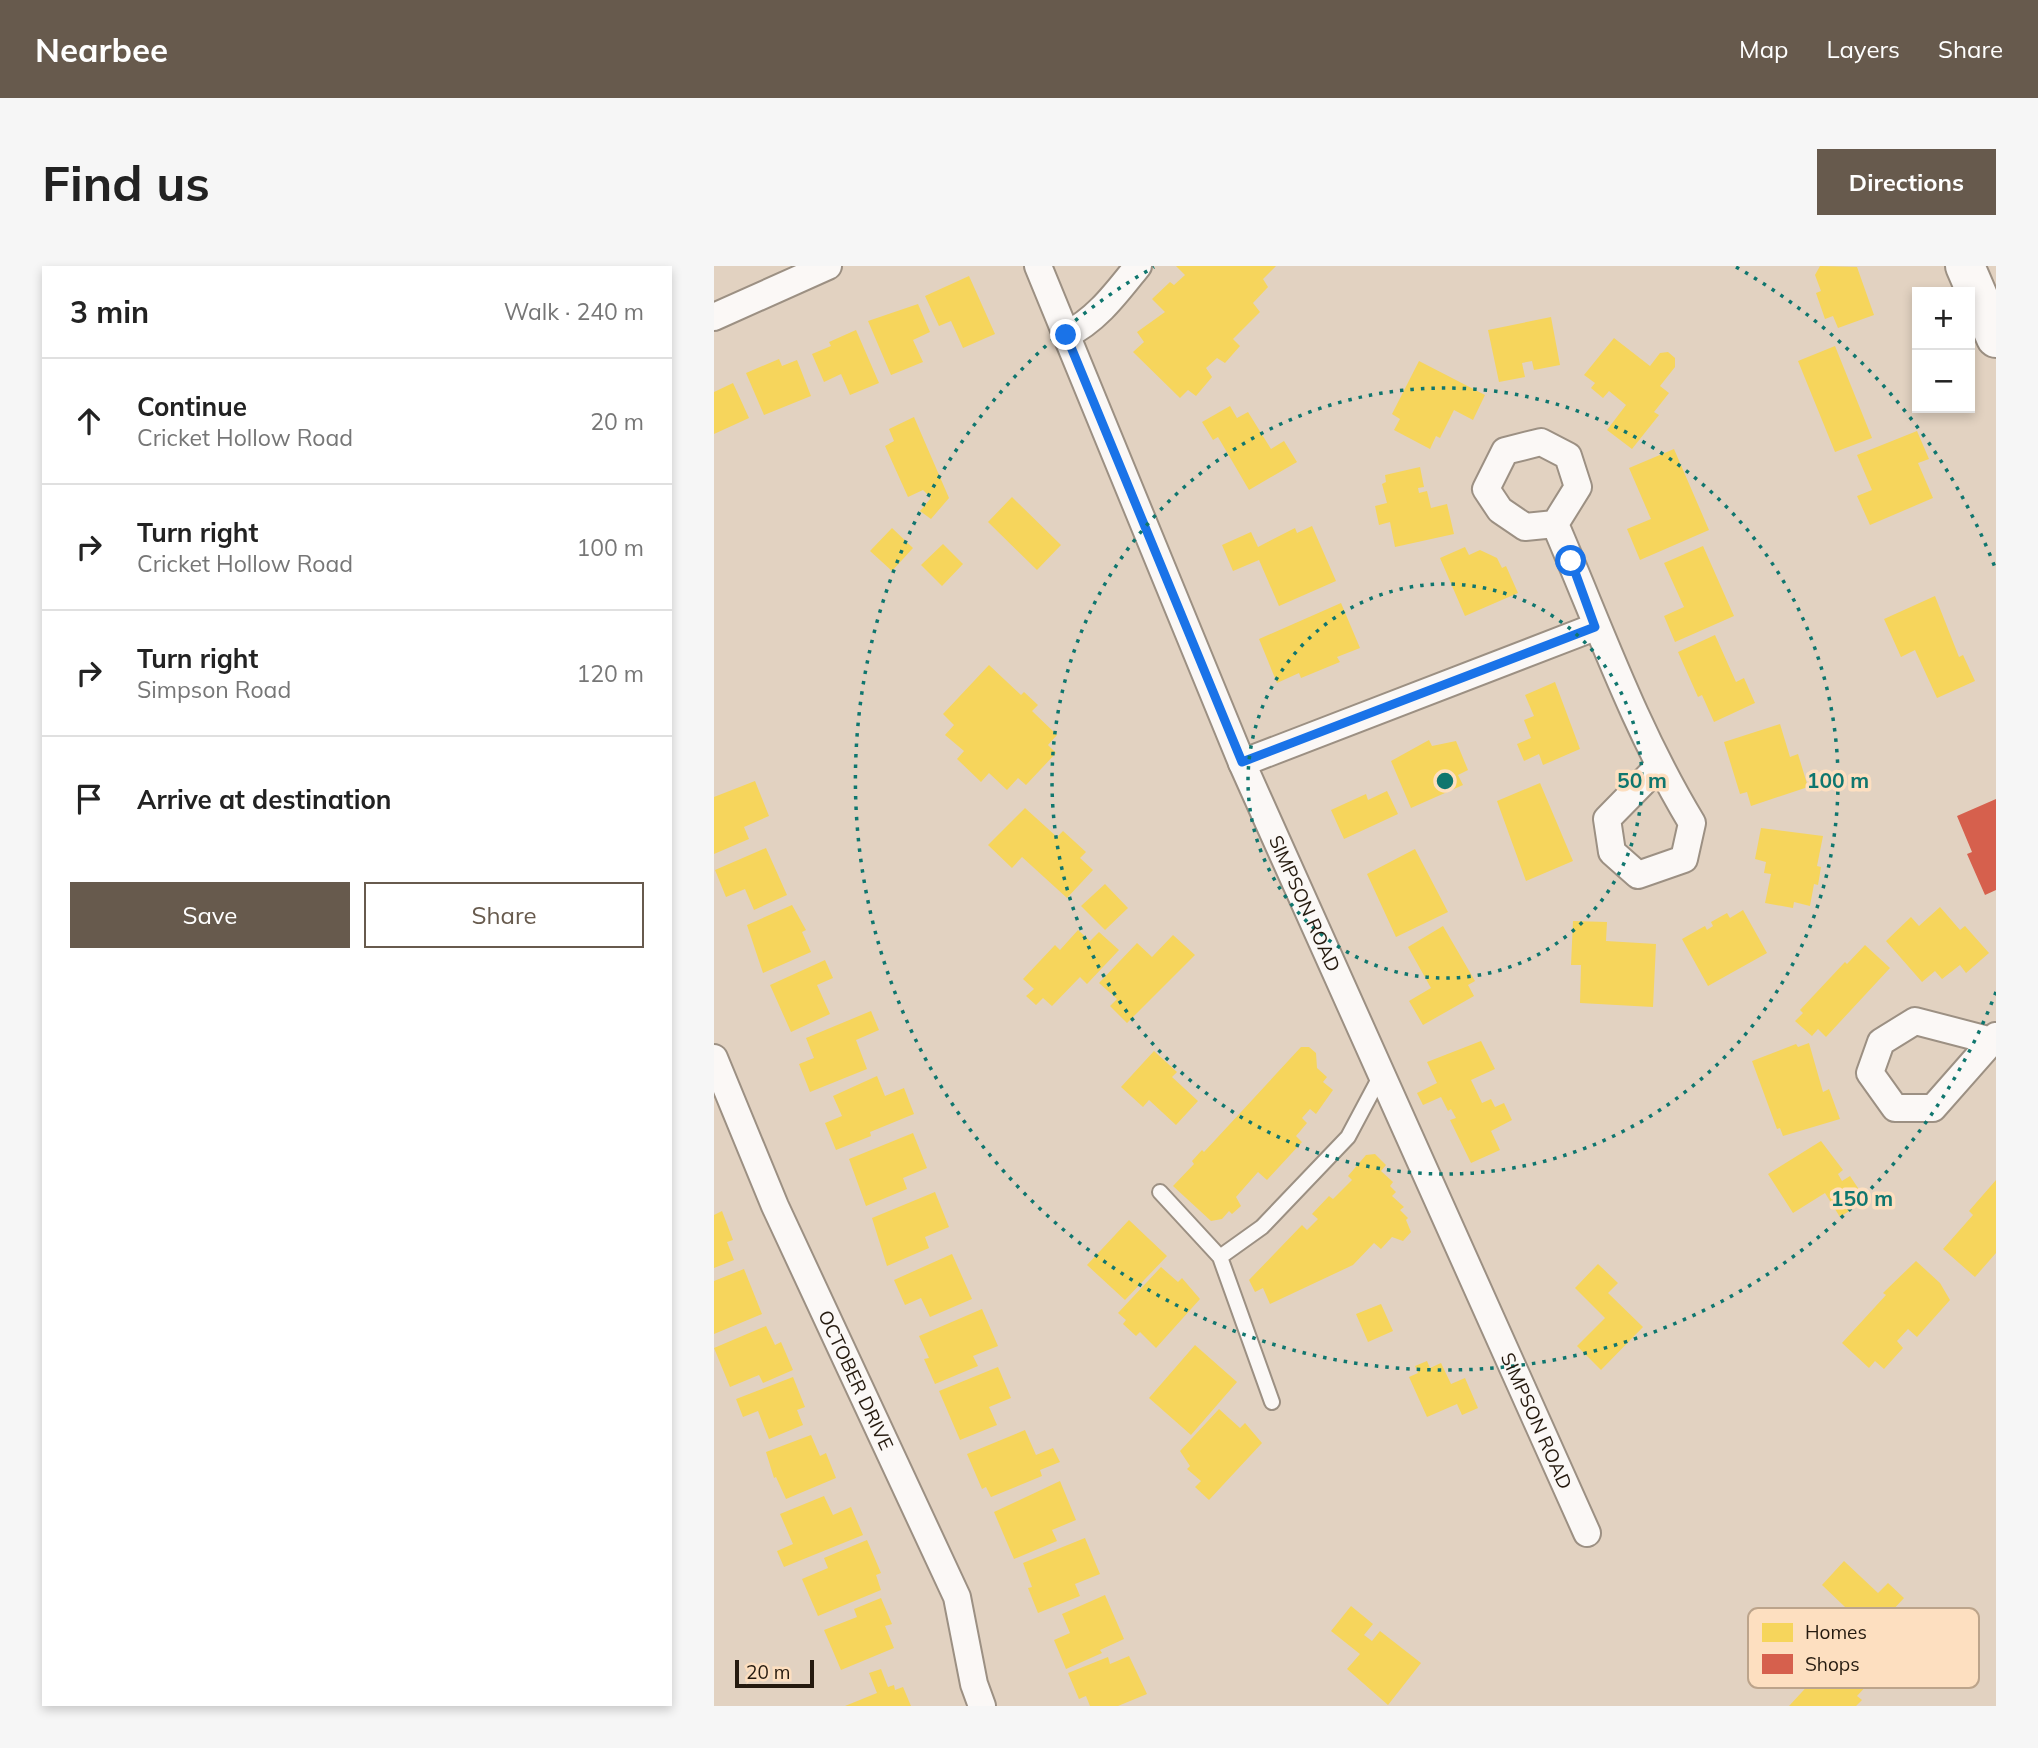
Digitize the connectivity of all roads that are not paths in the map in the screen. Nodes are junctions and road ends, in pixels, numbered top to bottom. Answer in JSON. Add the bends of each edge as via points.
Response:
{"nodes":[{"id":1,"x":828,"y":266,"type":"edge"},
{"id":2,"x":1038,"y":266,"type":"edge"},
{"id":3,"x":1138,"y":266,"type":"edge"},
{"id":4,"x":1965,"y":266,"type":"edge"},
{"id":5,"x":714,"y":317,"type":"edge"},
{"id":6,"x":1066,"y":335,"type":"junction"},
{"id":7,"x":1996,"y":338,"type":"edge"},
{"id":8,"x":1555,"y":524,"type":"dead end"},
{"id":9,"x":1595,"y":627,"type":"junction"},
{"id":10,"x":1242,"y":762,"type":"junction"},
{"id":11,"x":1658,"y":767,"type":"dead end"},
{"id":12,"x":714,"y":1058,"type":"edge"},
{"id":13,"x":1381,"y":1075,"type":"junction"},
{"id":14,"x":1160,"y":1192,"type":"dead end"},
{"id":15,"x":1220,"y":1257,"type":"junction"},
{"id":16,"x":1272,"y":1402,"type":"dead end"},
{"id":17,"x":1587,"y":1534,"type":"dead end"},
{"id":18,"x":982,"y":1706,"type":"edge"}],
"edges":[{"from":1,"to":5,"type":"street"},
{"from":2,"to":6,"type":"street","name":"SIMPSON ROAD"},
{"from":3,"to":6,"type":"street","via":[[1105,305]]},
{"from":4,"to":7,"type":"street"},
{"from":6,"to":10,"type":"street","name":"SIMPSON ROAD"},
{"from":8,"to":9,"type":"street"},
{"from":9,"to":10,"type":"street"},
{"from":9,"to":11,"type":"street"},
{"from":10,"to":13,"type":"street","name":"SIMPSON ROAD"},
{"from":12,"to":18,"type":"street","name":"OCTOBER DRIVE","via":[[775,1206],[957,1597]]},
{"from":13,"to":15,"type":"lane","via":[[1348,1137],[1262,1227]]},
{"from":13,"to":17,"type":"street","name":"SIMPSON ROAD"},
{"from":14,"to":15,"type":"lane"},
{"from":15,"to":16,"type":"lane"}]}
